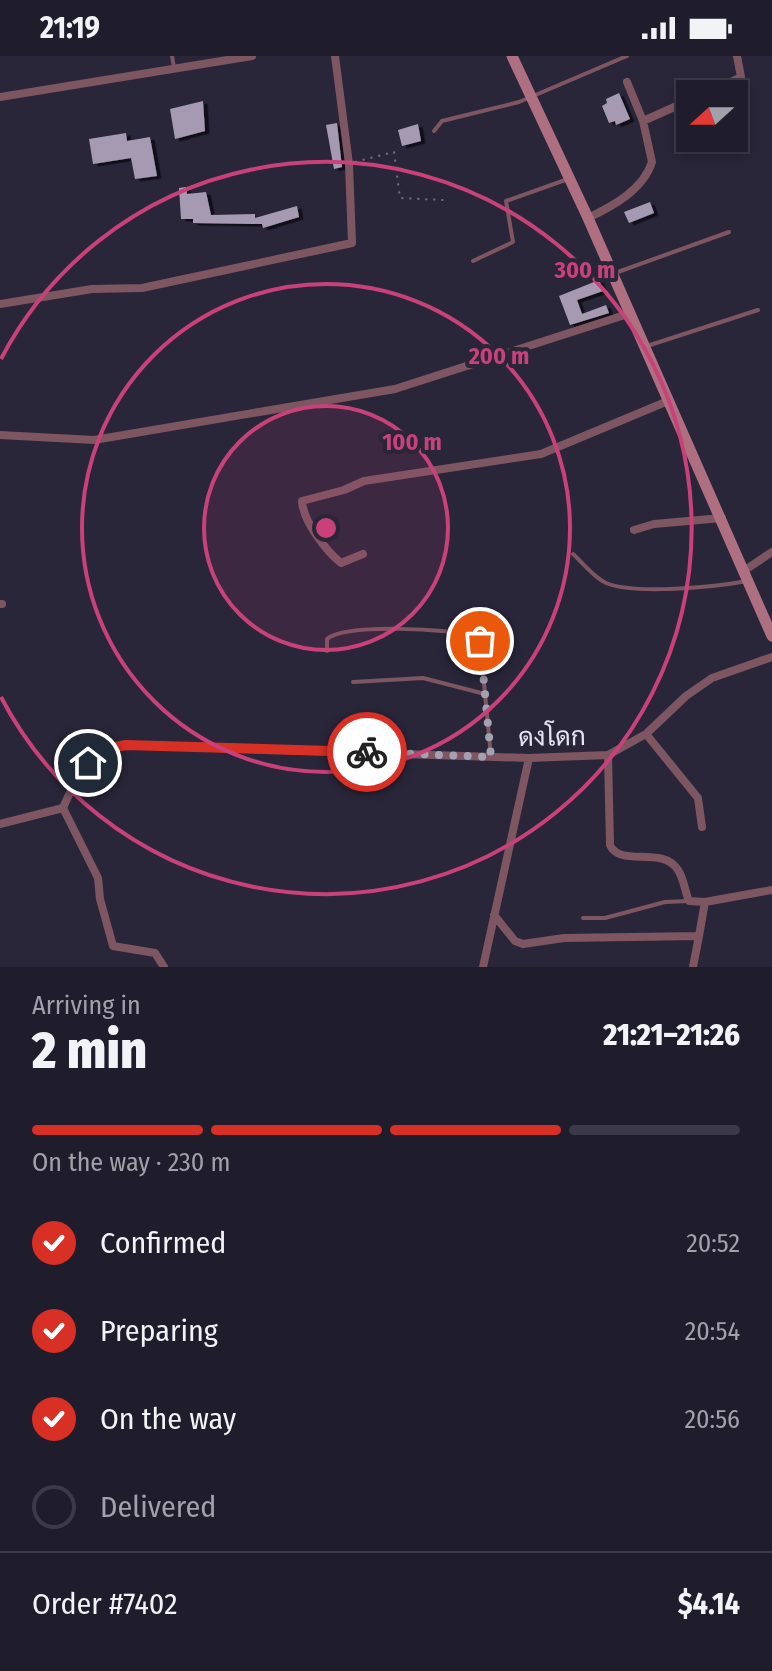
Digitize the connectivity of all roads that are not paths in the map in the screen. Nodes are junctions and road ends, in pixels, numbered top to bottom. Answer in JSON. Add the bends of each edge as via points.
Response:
{"nodes":[{"id":1,"x":172,"y":56,"type":"edge"},
{"id":2,"x":252,"y":56,"type":"edge"},
{"id":3,"x":335,"y":56,"type":"edge"},
{"id":4,"x":512,"y":56,"type":"edge"},
{"id":5,"x":627,"y":56,"type":"edge"},
{"id":6,"x":737,"y":56,"type":"edge"},
{"id":7,"x":175,"y":70,"type":"junction"},
{"id":8,"x":737,"y":80,"type":"edge"},
{"id":9,"x":627,"y":82,"type":"dead end"},
{"id":10,"x":0,"y":97,"type":"edge"},
{"id":11,"x":531,"y":97,"type":"junction"},
{"id":12,"x":676,"y":106,"type":"edge"},
{"id":13,"x":643,"y":121,"type":"junction"},
{"id":14,"x":434,"y":131,"type":"dead end"},
{"id":15,"x":570,"y":179,"type":"junction"},
{"id":16,"x":588,"y":218,"type":"junction"},
{"id":17,"x":729,"y":232,"type":"dead end"},
{"id":18,"x":473,"y":261,"type":"dead end"},
{"id":19,"x":613,"y":274,"type":"junction"},
{"id":20,"x":0,"y":304,"type":"edge"},
{"id":21,"x":758,"y":310,"type":"dead end"},
{"id":22,"x":631,"y":313,"type":"junction"},
{"id":23,"x":645,"y":346,"type":"junction"},
{"id":24,"x":668,"y":401,"type":"junction"},
{"id":25,"x":0,"y":435,"type":"edge"},
{"id":26,"x":722,"y":518,"type":"junction"},
{"id":27,"x":634,"y":530,"type":"dead end"},
{"id":28,"x":772,"y":552,"type":"edge"},
{"id":29,"x":363,"y":554,"type":"dead end"},
{"id":30,"x":573,"y":554,"type":"dead end"},
{"id":31,"x":748,"y":575,"type":"junction"},
{"id":32,"x":772,"y":636,"type":"edge"},
{"id":33,"x":327,"y":651,"type":"dead end"},
{"id":34,"x":772,"y":657,"type":"edge"},
{"id":35,"x":353,"y":682,"type":"dead end"},
{"id":36,"x":485,"y":694,"type":"junction"},
{"id":37,"x":646,"y":734,"type":"junction"},
{"id":38,"x":608,"y":755,"type":"junction"},
{"id":39,"x":491,"y":757,"type":"junction"},
{"id":40,"x":529,"y":758,"type":"junction"},
{"id":41,"x":63,"y":808,"type":"junction"},
{"id":42,"x":0,"y":824,"type":"edge"},
{"id":43,"x":702,"y":827,"type":"dead end"},
{"id":44,"x":772,"y":890,"type":"edge"},
{"id":45,"x":689,"y":901,"type":"junction"},
{"id":46,"x":705,"y":902,"type":"junction"},
{"id":47,"x":494,"y":915,"type":"junction"},
{"id":48,"x":583,"y":918,"type":"dead end"},
{"id":49,"x":699,"y":936,"type":"junction"},
{"id":50,"x":164,"y":967,"type":"edge"},
{"id":51,"x":483,"y":967,"type":"edge"},
{"id":52,"x":693,"y":967,"type":"edge"}],
"edges":[{"from":1,"to":7,"type":"lane"},
{"from":2,"to":7,"type":"street"},
{"from":3,"to":20,"type":"street","via":[[349,164],[352,243],[142,288],[92,289]]},
{"from":4,"to":11,"type":"street"},
{"from":5,"to":11,"type":"lane"},
{"from":6,"to":8,"type":"street","via":[[743,74]]},
{"from":7,"to":10,"type":"street"},
{"from":9,"to":13,"type":"street"},
{"from":11,"to":14,"type":"lane","via":[[442,121]]},
{"from":11,"to":15,"type":"street"},
{"from":12,"to":13,"type":"street"},
{"from":13,"to":16,"type":"street","via":[[653,154],[650,169],[618,204]]},
{"from":15,"to":16,"type":"street"},
{"from":15,"to":18,"type":"lane","via":[[506,201],[513,242]]},
{"from":16,"to":19,"type":"street"},
{"from":17,"to":19,"type":"lane"},
{"from":19,"to":22,"type":"street"},
{"from":21,"to":23,"type":"lane"},
{"from":22,"to":23,"type":"street"},
{"from":22,"to":25,"type":"street","via":[[395,389],[94,440]]},
{"from":23,"to":24,"type":"street"},
{"from":24,"to":26,"type":"street"},
{"from":24,"to":29,"type":"street","via":[[541,454],[364,481],[302,501],[330,554],[341,563]]},
{"from":26,"to":27,"type":"street"},
{"from":26,"to":31,"type":"street"},
{"from":28,"to":31,"type":"street"},
{"from":30,"to":31,"type":"lane","via":[[596,577],[617,586],[710,588]]},
{"from":31,"to":32,"type":"street"},
{"from":33,"to":36,"type":"lane","via":[[327,639],[334,634],[356,631],[400,628],[472,635],[480,641]]},
{"from":34,"to":37,"type":"street","name":"ดงโดก","via":[[712,678]]},
{"from":35,"to":36,"type":"lane","via":[[423,678]]},
{"from":36,"to":39,"type":"lane"},
{"from":37,"to":38,"type":"street","name":"ดงโดก"},
{"from":37,"to":43,"type":"street","via":[[698,798]]},
{"from":38,"to":40,"type":"street","name":"ดงโดก"},
{"from":38,"to":45,"type":"street","via":[[613,852],[670,863],[680,874]]},
{"from":39,"to":40,"type":"street","name":"ดงโดก"},
{"from":39,"to":41,"type":"street","name":"ดงโดก","via":[[126,745],[105,749],[88,763]]},
{"from":40,"to":47,"type":"street"},
{"from":41,"to":42,"type":"street"},
{"from":41,"to":50,"type":"street","via":[[98,878],[113,946],[155,953]]},
{"from":44,"to":46,"type":"street"},
{"from":45,"to":46,"type":"street"},
{"from":45,"to":48,"type":"lane"},
{"from":46,"to":49,"type":"street"},
{"from":47,"to":49,"type":"street","via":[[523,944],[564,938]]},
{"from":47,"to":51,"type":"street"},
{"from":49,"to":52,"type":"street"}]}
